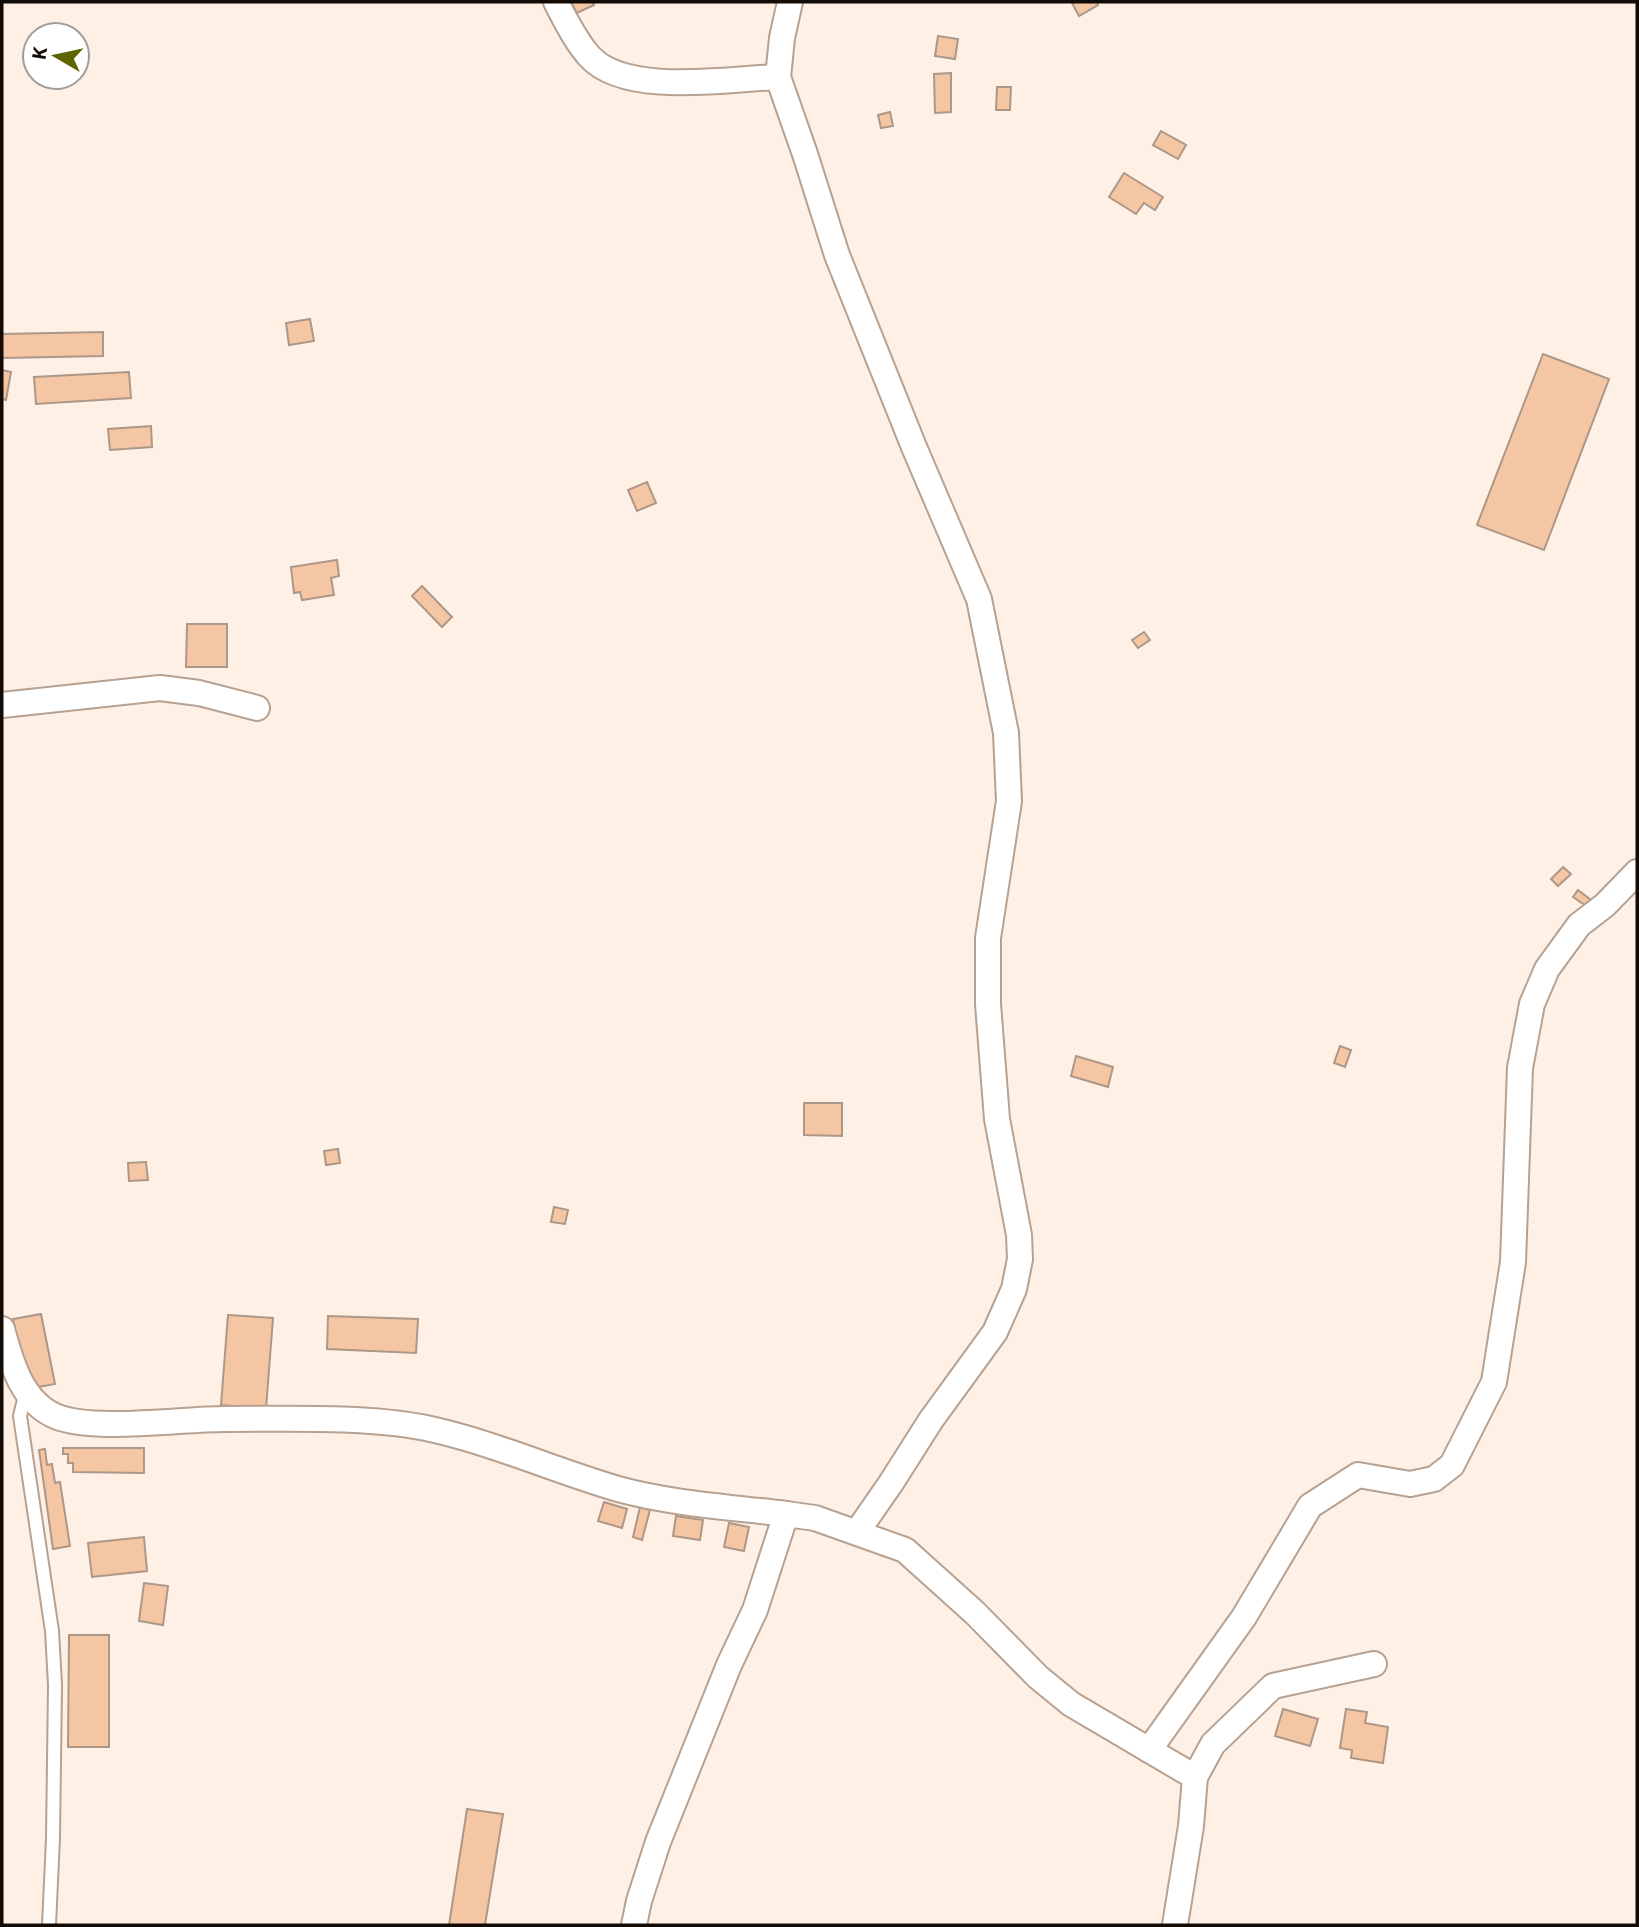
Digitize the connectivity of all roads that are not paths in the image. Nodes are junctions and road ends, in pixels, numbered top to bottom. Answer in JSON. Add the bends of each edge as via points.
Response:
{"nodes":[{"id":1,"x":555,"y":2,"type":"edge"},
{"id":2,"x":790,"y":2,"type":"edge"},
{"id":3,"x":778,"y":77,"type":"junction"},
{"id":4,"x":2,"y":705,"type":"edge"},
{"id":5,"x":257,"y":708,"type":"dead end"},
{"id":6,"x":1637,"y":872,"type":"edge"},
{"id":7,"x":2,"y":1329,"type":"edge"},
{"id":8,"x":26,"y":1392,"type":"junction"},
{"id":9,"x":786,"y":1514,"type":"junction"},
{"id":10,"x":857,"y":1532,"type":"junction"},
{"id":11,"x":1374,"y":1664,"type":"dead end"},
{"id":12,"x":1149,"y":1750,"type":"junction"},
{"id":13,"x":1195,"y":1777,"type":"junction"},
{"id":14,"x":49,"y":1925,"type":"edge"},
{"id":15,"x":634,"y":1925,"type":"edge"},
{"id":16,"x":1175,"y":1925,"type":"edge"}],
"edges":[{"from":1,"to":3,"type":"street","via":[[590,57],[633,79]]},
{"from":2,"to":3,"type":"street"},
{"from":3,"to":10,"type":"street","via":[[837,255],[979,599],[1006,733],[1009,801],[988,938],[988,1004],[997,1119],[1020,1259],[1014,1289],[995,1332]]},
{"from":4,"to":5,"type":"street","via":[[160,688]]},
{"from":6,"to":12,"type":"street","via":[[1579,925],[1547,970],[1532,1004],[1520,1068],[1513,1262],[1494,1382],[1452,1465],[1434,1479],[1410,1485],[1358,1475],[1310,1506],[1244,1617]]},
{"from":7,"to":8,"type":"street"},
{"from":8,"to":9,"type":"street","via":[[40,1408],[78,1421],[310,1420],[422,1427],[471,1438],[621,1489]]},
{"from":8,"to":14,"type":"lane","via":[[20,1416],[52,1631],[55,1685]]},
{"from":9,"to":10,"type":"street"},
{"from":9,"to":15,"type":"street","via":[[755,1610],[659,1842]]},
{"from":10,"to":12,"type":"street","via":[[905,1550],[1038,1677],[1071,1704]]},
{"from":11,"to":13,"type":"street","via":[[1273,1686],[1213,1744]]},
{"from":12,"to":13,"type":"street"},
{"from":13,"to":16,"type":"street"}]}
